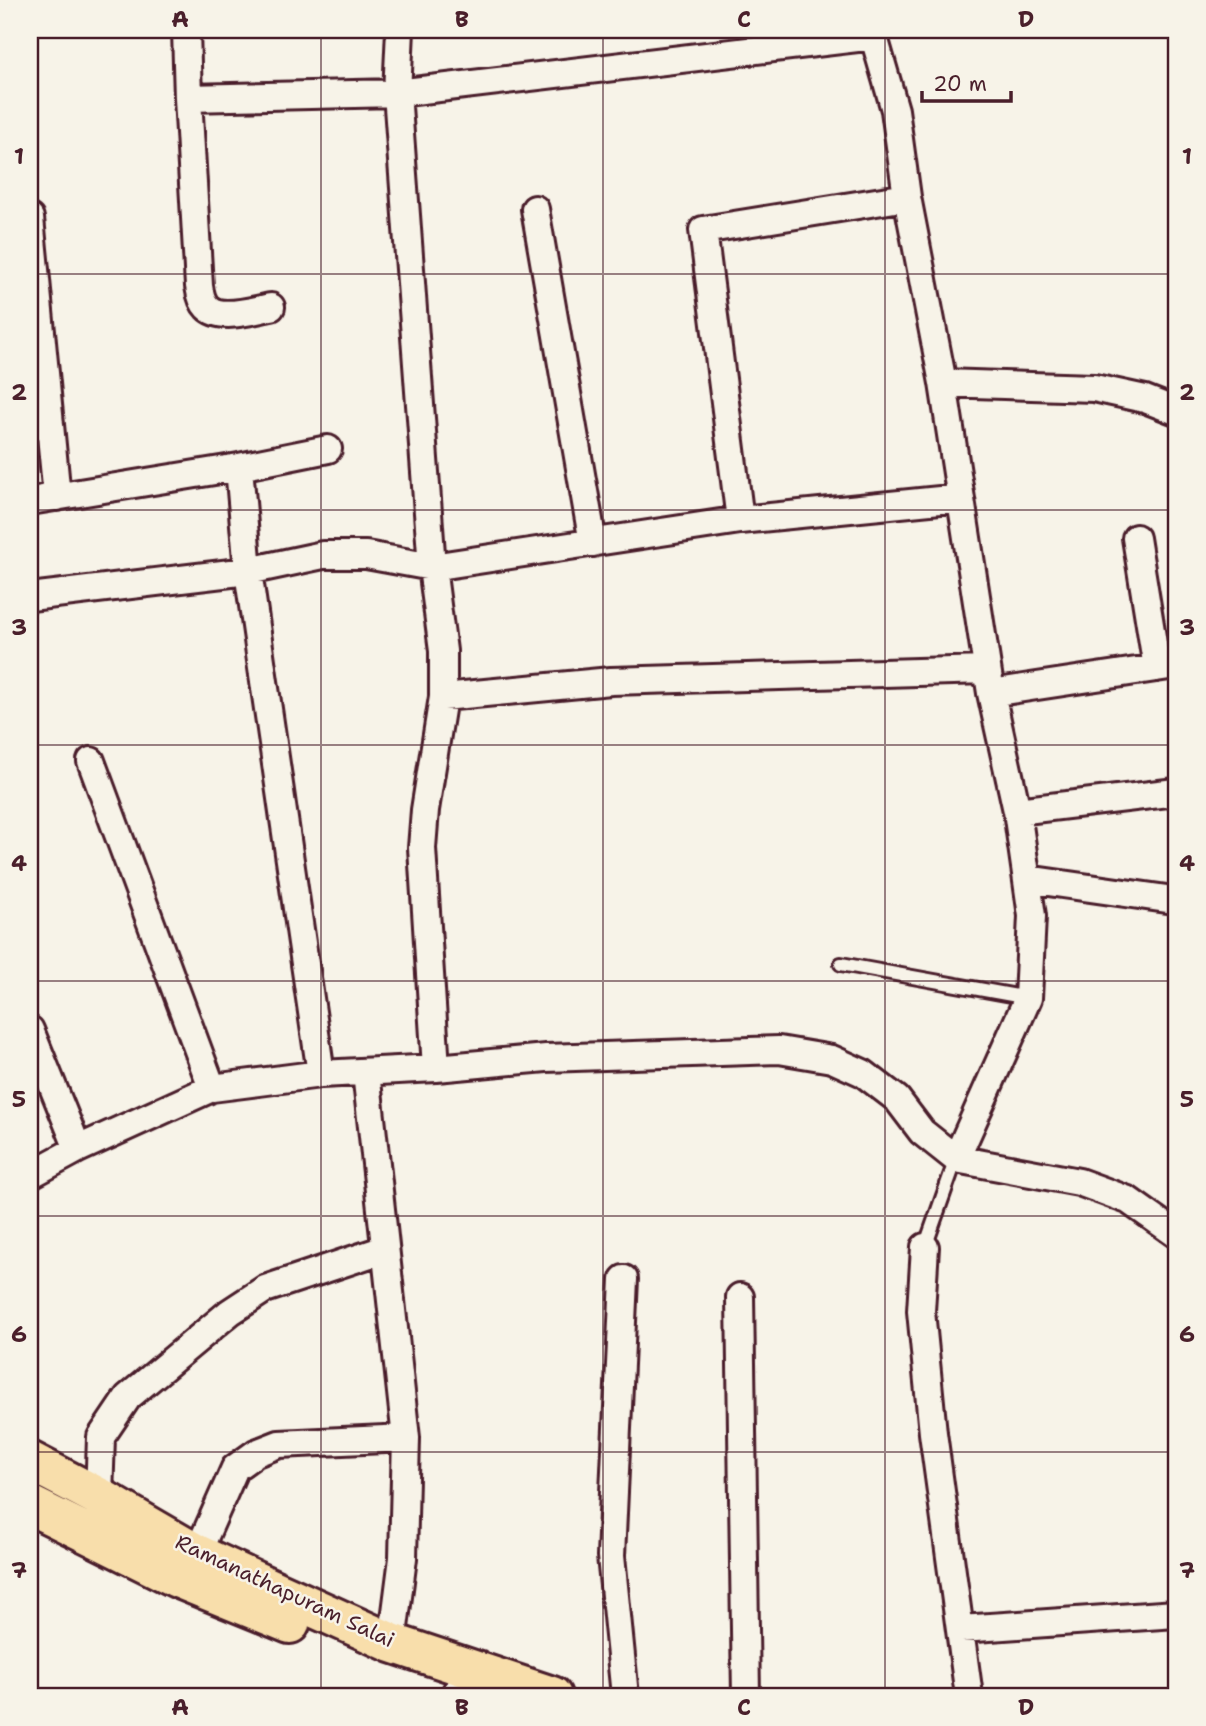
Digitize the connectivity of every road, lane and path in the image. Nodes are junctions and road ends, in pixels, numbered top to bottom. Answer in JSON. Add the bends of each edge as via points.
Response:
{"nodes":[{"id":1,"x":186,"y":30,"type":"edge"},
{"id":2,"x":400,"y":30,"type":"edge"},
{"id":3,"x":873,"y":33,"type":"edge"},
{"id":4,"x":397,"y":93,"type":"junction"},
{"id":5,"x":188,"y":98,"type":"junction"},
{"id":6,"x":907,"y":197,"type":"junction"},
{"id":7,"x":535,"y":209,"type":"dead end"},
{"id":8,"x":30,"y":218,"type":"edge"},
{"id":9,"x":271,"y":307,"type":"dead end"},
{"id":10,"x":943,"y":383,"type":"junction"},
{"id":11,"x":1176,"y":411,"type":"edge"},
{"id":12,"x":328,"y":449,"type":"dead end"},
{"id":13,"x":239,"y":467,"type":"junction"},
{"id":14,"x":57,"y":497,"type":"junction"},
{"id":15,"x":960,"y":498,"type":"junction"},
{"id":16,"x":30,"y":501,"type":"edge"},
{"id":17,"x":740,"y":520,"type":"junction"},
{"id":18,"x":1136,"y":538,"type":"dead end"},
{"id":19,"x":593,"y":543,"type":"junction"},
{"id":20,"x":432,"y":567,"type":"junction"},
{"id":21,"x":248,"y":571,"type":"junction"},
{"id":22,"x":30,"y":597,"type":"edge"},
{"id":23,"x":1167,"y":667,"type":"edge"},
{"id":24,"x":989,"y":681,"type":"junction"},
{"id":25,"x":443,"y":697,"type":"junction"},
{"id":26,"x":91,"y":761,"type":"dead end"},
{"id":27,"x":1176,"y":792,"type":"edge"},
{"id":28,"x":1017,"y":811,"type":"junction"},
{"id":29,"x":1027,"y":879,"type":"junction"},
{"id":30,"x":1174,"y":900,"type":"dead end"},
{"id":31,"x":841,"y":964,"type":"dead end"},
{"id":32,"x":1028,"y":999,"type":"junction"},
{"id":33,"x":30,"y":1030,"type":"edge"},
{"id":34,"x":436,"y":1068,"type":"junction"},
{"id":35,"x":366,"y":1072,"type":"junction"},
{"id":36,"x":321,"y":1074,"type":"junction"},
{"id":37,"x":212,"y":1088,"type":"junction"},
{"id":38,"x":78,"y":1149,"type":"junction"},
{"id":39,"x":956,"y":1159,"type":"junction"},
{"id":40,"x":30,"y":1175,"type":"edge"},
{"id":41,"x":1176,"y":1234,"type":"edge"},
{"id":42,"x":925,"y":1247,"type":"joint"},
{"id":43,"x":386,"y":1249,"type":"junction"},
{"id":44,"x":624,"y":1279,"type":"dead end"},
{"id":45,"x":740,"y":1297,"type":"dead end"},
{"id":46,"x":406,"y":1438,"type":"junction"},
{"id":47,"x":30,"y":1461,"type":"edge"},
{"id":48,"x":99,"y":1497,"type":"junction"},
{"id":49,"x":30,"y":1505,"type":"edge"},
{"id":50,"x":187,"y":1566,"type":"junction"},
{"id":51,"x":1176,"y":1614,"type":"edge"},
{"id":52,"x":961,"y":1629,"type":"junction"},
{"id":53,"x":392,"y":1643,"type":"junction"},
{"id":54,"x":460,"y":1695,"type":"edge"},
{"id":55,"x":552,"y":1696,"type":"edge"},
{"id":56,"x":625,"y":1696,"type":"edge"},
{"id":57,"x":746,"y":1696,"type":"edge"},
{"id":58,"x":969,"y":1696,"type":"edge"}],
"edges":[{"from":1,"to":5,"type":"street"},
{"from":2,"to":4,"type":"street"},
{"from":3,"to":4,"type":"street"},
{"from":3,"to":6,"type":"street","via":[[895,110]]},
{"from":4,"to":5,"type":"street"},
{"from":4,"to":20,"type":"street"},
{"from":5,"to":9,"type":"street","via":[[202,299],[217,314]]},
{"from":6,"to":10,"type":"street"},
{"from":6,"to":17,"type":"street","via":[[703,230]]},
{"from":7,"to":19,"type":"street"},
{"from":8,"to":14,"type":"street"},
{"from":10,"to":11,"type":"street","via":[[1094,388]]},
{"from":10,"to":15,"type":"street"},
{"from":12,"to":13,"type":"street"},
{"from":13,"to":14,"type":"street"},
{"from":13,"to":21,"type":"street"},
{"from":14,"to":16,"type":"street"},
{"from":15,"to":17,"type":"street"},
{"from":15,"to":24,"type":"street"},
{"from":17,"to":19,"type":"street"},
{"from":18,"to":23,"type":"street"},
{"from":19,"to":20,"type":"street"},
{"from":20,"to":21,"type":"street","via":[[366,555],[323,555]]},
{"from":20,"to":25,"type":"street","via":[[443,650]]},
{"from":21,"to":22,"type":"street"},
{"from":21,"to":36,"type":"street"},
{"from":23,"to":24,"type":"street"},
{"from":24,"to":25,"type":"street","via":[[611,681]]},
{"from":24,"to":28,"type":"street"},
{"from":25,"to":34,"type":"street","via":[[422,848]]},
{"from":26,"to":37,"type":"street"},
{"from":27,"to":28,"type":"street"},
{"from":28,"to":29,"type":"street"},
{"from":29,"to":30,"type":"street"},
{"from":29,"to":32,"type":"street","via":[[1032,916]]},
{"from":31,"to":32,"type":"lane"},
{"from":32,"to":39,"type":"street"},
{"from":33,"to":38,"type":"street"},
{"from":34,"to":35,"type":"street"},
{"from":34,"to":39,"type":"street","via":[[546,1058],[779,1050],[832,1059],[863,1073],[897,1099],[922,1132]]},
{"from":35,"to":36,"type":"street"},
{"from":35,"to":43,"type":"street"},
{"from":36,"to":37,"type":"street"},
{"from":37,"to":38,"type":"street"},
{"from":38,"to":40,"type":"street"},
{"from":39,"to":41,"type":"street","via":[[1079,1182],[1128,1200]]},
{"from":39,"to":42,"type":"lane"},
{"from":42,"to":52,"type":"street","via":[[921,1311]]},
{"from":43,"to":46,"type":"street"},
{"from":43,"to":48,"type":"street","via":[[265,1289],[128,1396],[101,1437]]},
{"from":44,"to":56,"type":"street","via":[[611,1556]]},
{"from":45,"to":57,"type":"street"},
{"from":46,"to":50,"type":"street","via":[[279,1444],[256,1453],[235,1468]]},
{"from":46,"to":53,"type":"street","via":[[403,1558]]},
{"from":47,"to":48,"type":"highway","name":"Ramanathapuram Salai"},
{"from":48,"to":50,"type":"highway","name":"Ramanathapuram Salai"},
{"from":49,"to":50,"type":"highway","name":"Ramanathapuram Salai"},
{"from":50,"to":53,"type":"highway","name":"Ramanathapuram Salai"},
{"from":50,"to":54,"type":"highway","name":"Ramanathapuram Salai"},
{"from":51,"to":52,"type":"street"},
{"from":52,"to":58,"type":"street"},
{"from":53,"to":55,"type":"highway","name":"Ramanathapuram Salai"}]}
